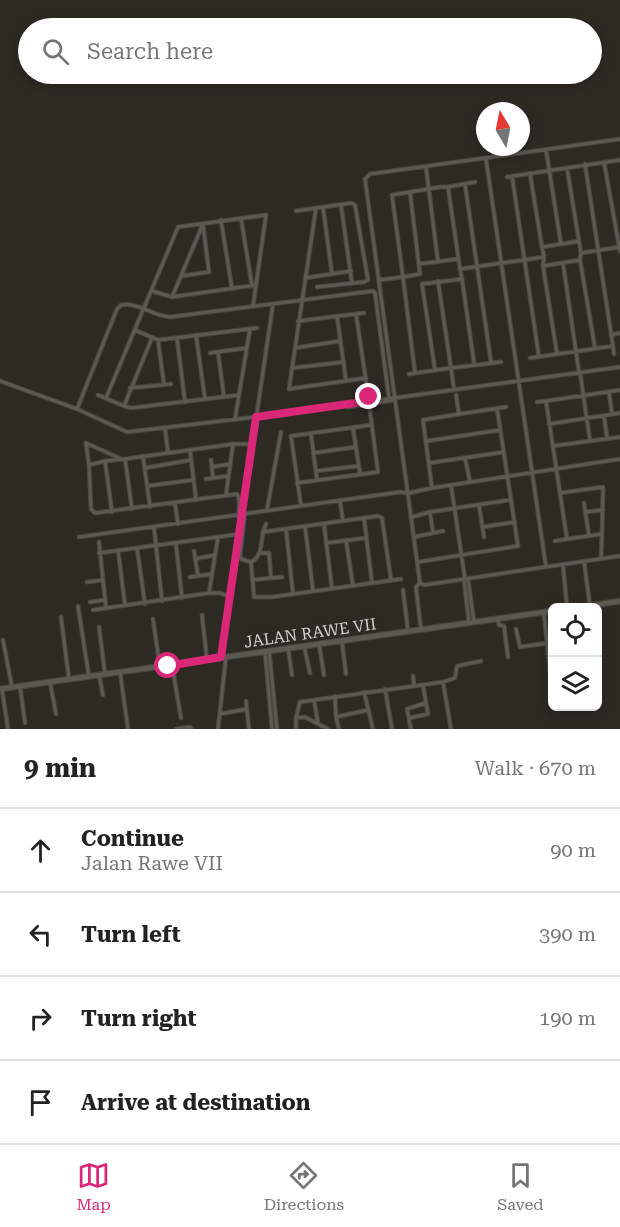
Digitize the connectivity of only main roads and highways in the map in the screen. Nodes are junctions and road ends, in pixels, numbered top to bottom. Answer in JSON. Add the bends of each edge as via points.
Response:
{"nodes":[{"id":1,"x":620,"y":601,"type":"edge"},
{"id":2,"x":602,"y":604,"type":"edge"},
{"id":3,"x":548,"y":612,"type":"edge"},
{"id":4,"x":1,"y":689,"type":"edge"}],
"edges":[{"from":1,"to":2,"type":"main road"},
{"from":3,"to":4,"type":"main road","name":"JALAN RAWE VII"}]}
